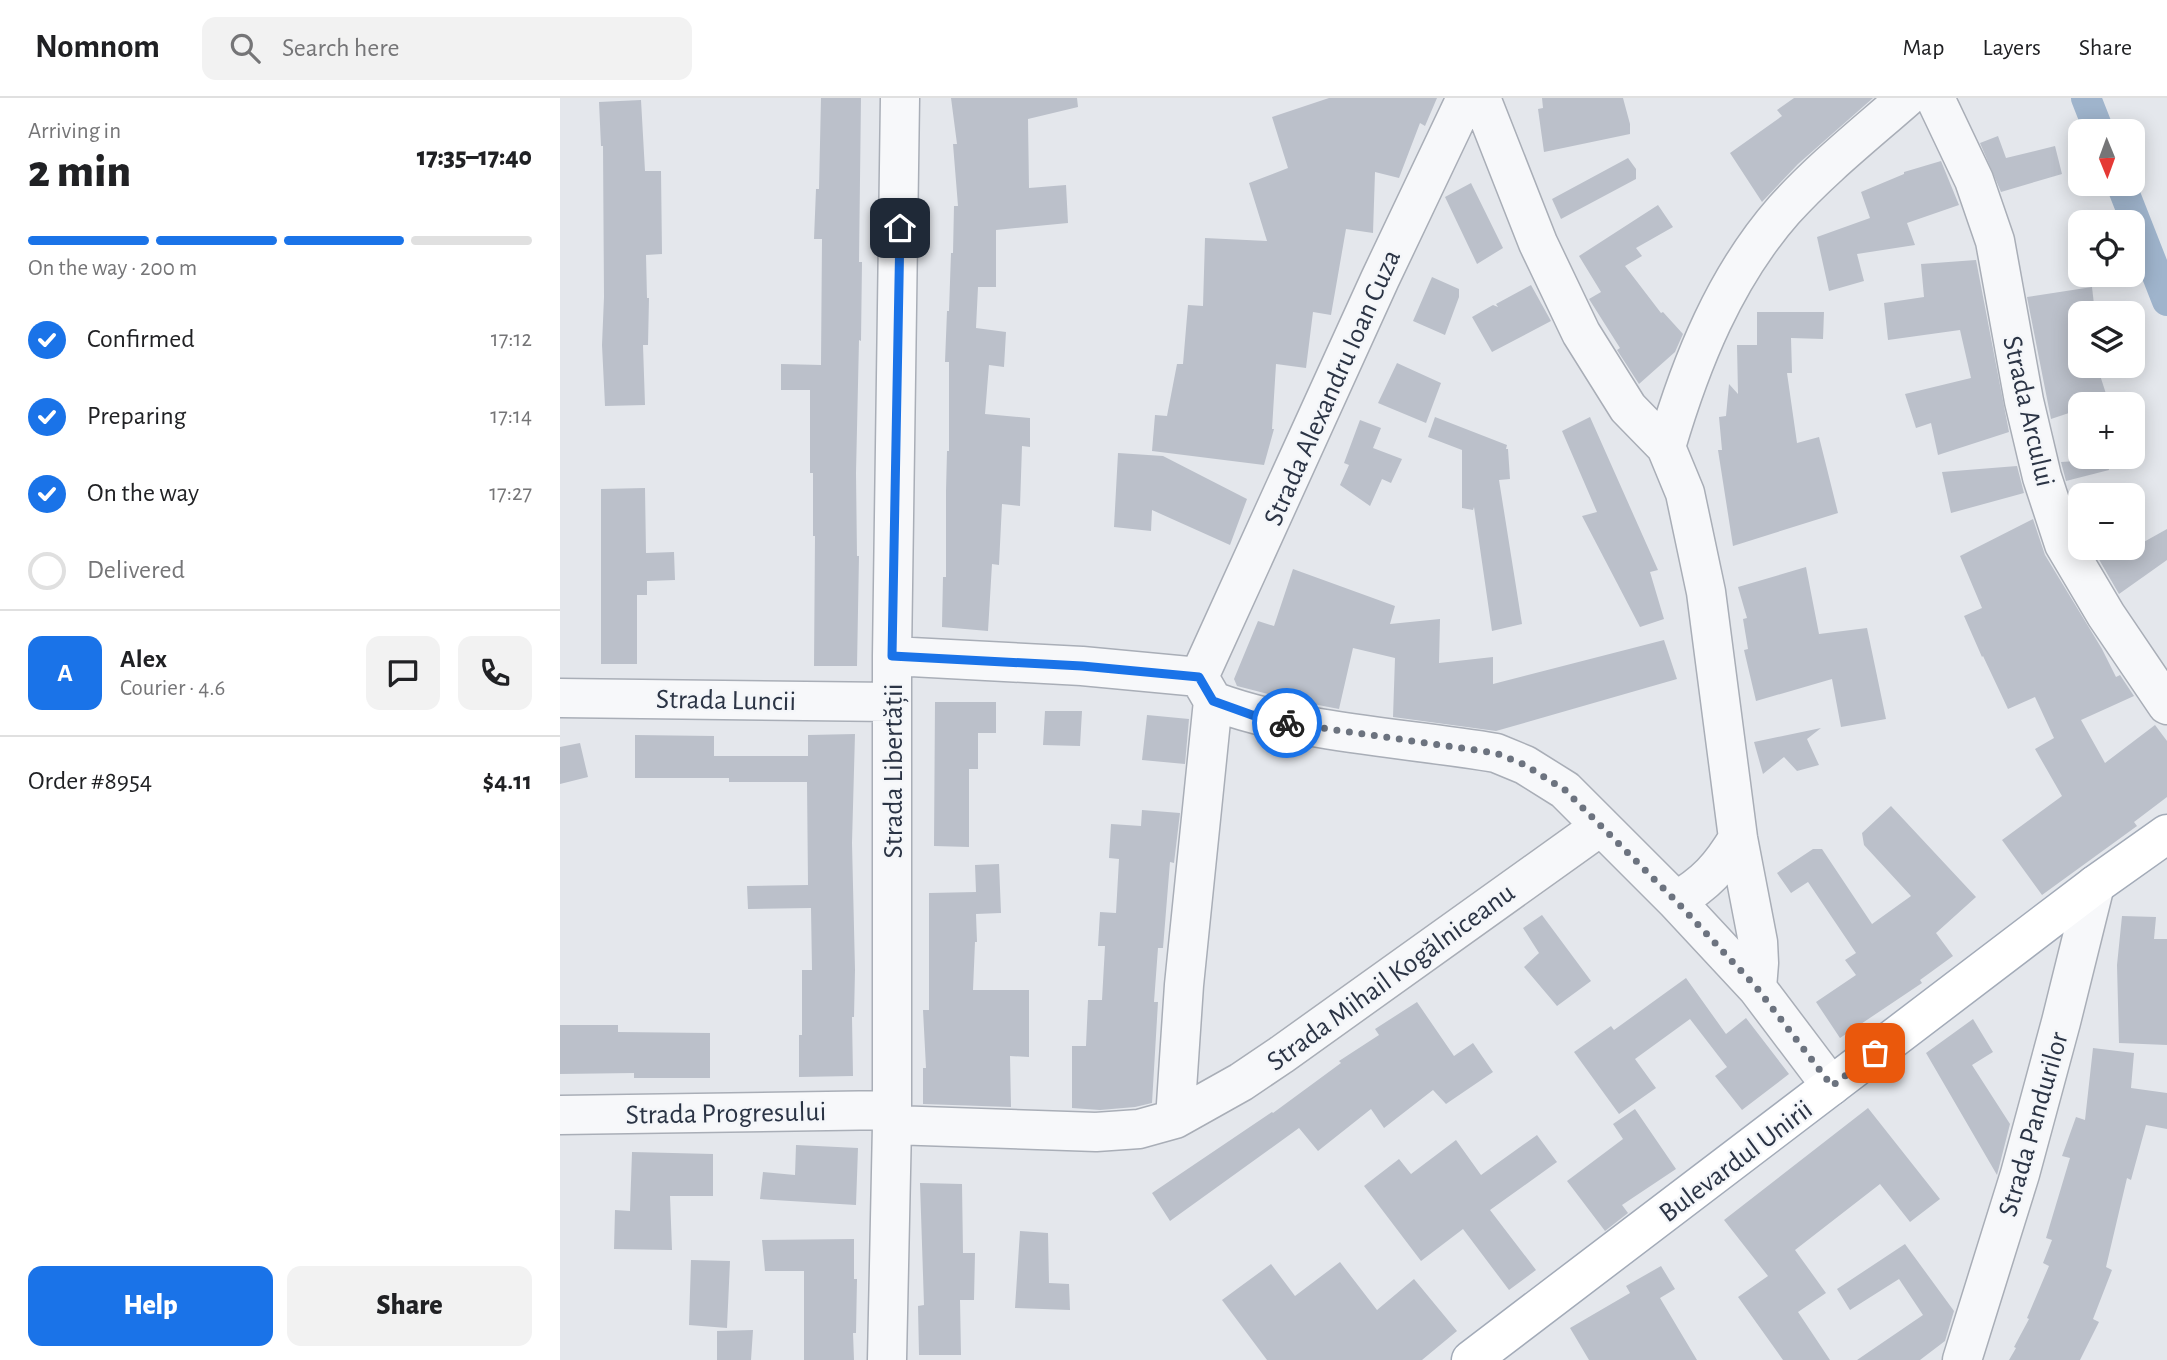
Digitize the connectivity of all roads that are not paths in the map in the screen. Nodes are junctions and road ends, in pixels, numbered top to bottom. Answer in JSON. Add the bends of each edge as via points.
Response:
{"nodes":[{"id":1,"x":900,"y":98,"type":"edge"},
{"id":2,"x":1466,"y":98,"type":"edge"},
{"id":3,"x":1481,"y":98,"type":"edge"},
{"id":4,"x":1906,"y":98,"type":"edge"},
{"id":5,"x":1935,"y":98,"type":"edge"},
{"id":6,"x":1666,"y":447,"type":"junction"},
{"id":7,"x":892,"y":656,"type":"junction"},
{"id":8,"x":1206,"y":689,"type":"junction"},
{"id":9,"x":560,"y":698,"type":"edge"},
{"id":10,"x":892,"y":702,"type":"junction"},
{"id":11,"x":2167,"y":705,"type":"edge"},
{"id":12,"x":1601,"y":826,"type":"junction"},
{"id":13,"x":2167,"y":834,"type":"edge"},
{"id":14,"x":1738,"y":838,"type":"junction"},
{"id":15,"x":2095,"y":885,"type":"junction"},
{"id":16,"x":1676,"y":901,"type":"junction"},
{"id":17,"x":1757,"y":988,"type":"junction"},
{"id":18,"x":1832,"y":1086,"type":"junction"},
{"id":19,"x":560,"y":1115,"type":"edge"},
{"id":20,"x":892,"y":1117,"type":"junction"},
{"id":21,"x":1175,"y":1119,"type":"junction"},
{"id":22,"x":887,"y":1360,"type":"edge"},
{"id":23,"x":1471,"y":1360,"type":"edge"},
{"id":24,"x":1962,"y":1360,"type":"edge"}],
"edges":[{"from":1,"to":7,"type":"street","name":"Strada Libertății"},
{"from":2,"to":8,"type":"street","name":"Strada Alexandru Ioan Cuza","via":[[1380,279]]},
{"from":3,"to":6,"type":"street","via":[[1538,243],[1581,333],[1628,408]]},
{"from":4,"to":6,"type":"street","via":[[1782,212],[1736,278],[1701,343]]},
{"from":5,"to":11,"type":"street","name":"Strada Arcului","via":[[1974,180],[1995,241],[2027,413],[2064,544]]},
{"from":6,"to":14,"type":"street","via":[[1685,493],[1706,592]]},
{"from":7,"to":8,"type":"street","via":[[1082,666]]},
{"from":7,"to":10,"type":"street","name":"Strada Libertății"},
{"from":8,"to":12,"type":"street","via":[[1252,715],[1496,753],[1565,790]]},
{"from":8,"to":21,"type":"street"},
{"from":9,"to":10,"type":"street","name":"Strada Luncii"},
{"from":10,"to":20,"type":"street","name":"Strada Libertății"},
{"from":12,"to":16,"type":"street"},
{"from":12,"to":21,"type":"street","name":"Strada Mihail Kogălniceanu","via":[[1282,1055]]},
{"from":13,"to":15,"type":"main road","name":"Bulevardul Unirii"},
{"from":14,"to":16,"type":"street","via":[[1722,865]]},
{"from":14,"to":17,"type":"street","via":[[1758,942]]},
{"from":15,"to":18,"type":"main road","name":"Bulevardul Unirii"},
{"from":15,"to":24,"type":"street","name":"Strada Pandurilor","via":[[2020,1174]]},
{"from":16,"to":17,"type":"street"},
{"from":17,"to":18,"type":"street"},
{"from":18,"to":23,"type":"main road","name":"Bulevardul Unirii"},
{"from":19,"to":20,"type":"street","name":"Strada Progresului"},
{"from":20,"to":21,"type":"street","name":"Strada Mihail Kogălniceanu","via":[[1096,1132],[1139,1129]]},
{"from":20,"to":22,"type":"street","name":"Strada Libertății"}]}
